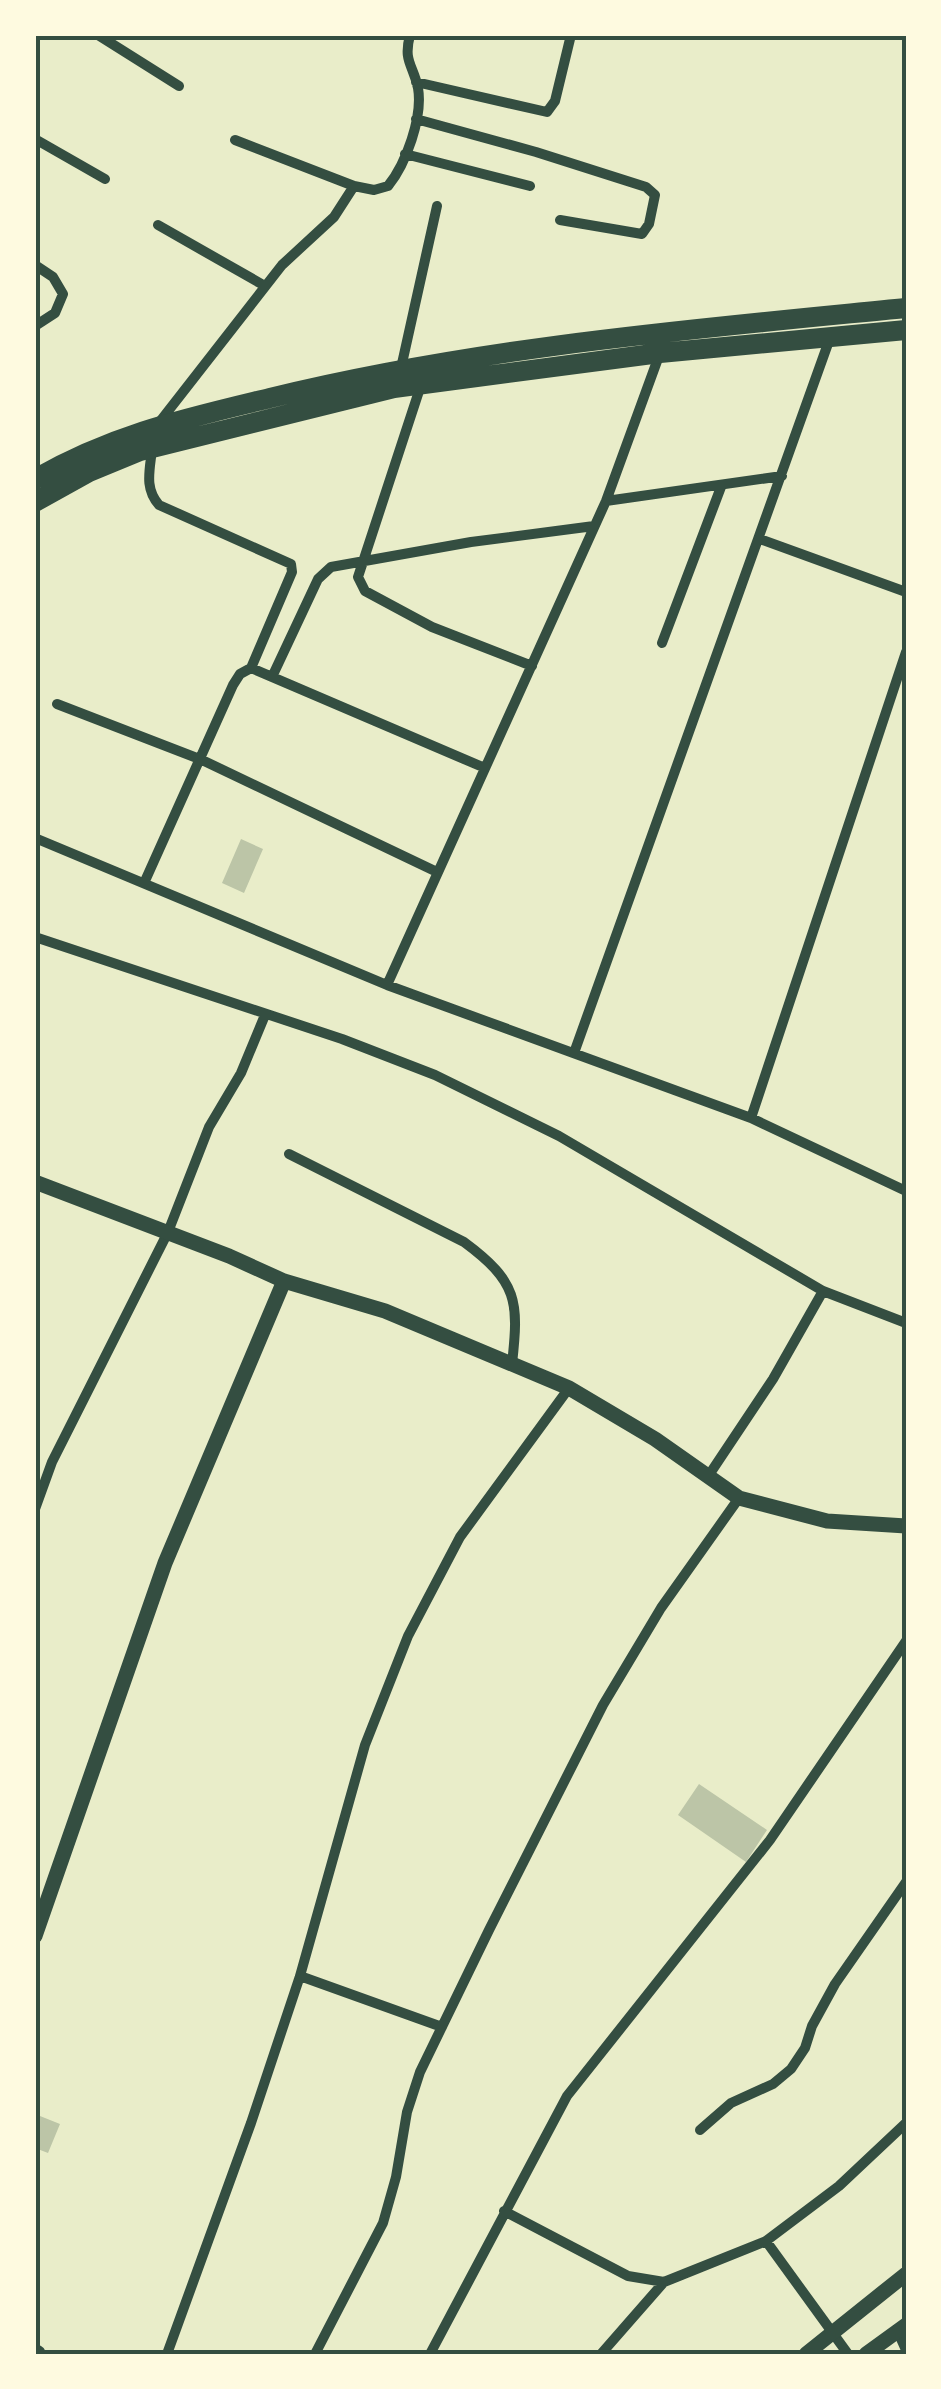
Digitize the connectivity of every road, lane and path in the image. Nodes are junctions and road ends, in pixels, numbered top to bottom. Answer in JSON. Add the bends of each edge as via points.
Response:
{"nodes":[{"id":1,"x":98,"y":35,"type":"edge"},
{"id":2,"x":410,"y":35,"type":"edge"},
{"id":3,"x":570,"y":39,"type":"dead end"},
{"id":4,"x":416,"y":82,"type":"junction"},
{"id":5,"x":180,"y":86,"type":"dead end"},
{"id":6,"x":416,"y":120,"type":"junction"},
{"id":7,"x":35,"y":139,"type":"edge"},
{"id":8,"x":236,"y":140,"type":"dead end"},
{"id":9,"x":405,"y":154,"type":"junction"},
{"id":10,"x":105,"y":179,"type":"dead end"},
{"id":11,"x":354,"y":186,"type":"junction"},
{"id":12,"x":530,"y":186,"type":"dead end"},
{"id":13,"x":437,"y":206,"type":"dead end"},
{"id":14,"x":560,"y":220,"type":"dead end"},
{"id":15,"x":158,"y":225,"type":"dead end"},
{"id":16,"x":35,"y":265,"type":"edge"},
{"id":17,"x":264,"y":286,"type":"junction"},
{"id":18,"x":906,"y":308,"type":"edge"},
{"id":19,"x":35,"y":326,"type":"edge"},
{"id":20,"x":906,"y":330,"type":"edge"},
{"id":21,"x":830,"y":336,"type":"junction"},
{"id":22,"x":662,"y":343,"type":"junction"},
{"id":23,"x":401,"y":368,"type":"junction"},
{"id":24,"x":422,"y":384,"type":"junction"},
{"id":25,"x":157,"y":425,"type":"junction"},
{"id":26,"x":152,"y":448,"type":"junction"},
{"id":27,"x":782,"y":476,"type":"junction"},
{"id":28,"x":35,"y":478,"type":"edge"},
{"id":29,"x":721,"y":487,"type":"junction"},
{"id":30,"x":606,"y":501,"type":"junction"},
{"id":31,"x":35,"y":502,"type":"edge"},
{"id":32,"x":594,"y":526,"type":"junction"},
{"id":33,"x":760,"y":539,"type":"junction"},
{"id":34,"x":362,"y":562,"type":"junction"},
{"id":35,"x":906,"y":592,"type":"edge"},
{"id":36,"x":662,"y":643,"type":"dead end"},
{"id":37,"x":906,"y":652,"type":"edge"},
{"id":38,"x":532,"y":666,"type":"junction"},
{"id":39,"x":251,"y":668,"type":"junction"},
{"id":40,"x":272,"y":677,"type":"junction"},
{"id":41,"x":57,"y":704,"type":"dead end"},
{"id":42,"x":202,"y":760,"type":"junction"},
{"id":43,"x":485,"y":768,"type":"junction"},
{"id":44,"x":38,"y":839,"type":"edge"},
{"id":45,"x":35,"y":852,"type":"edge"},
{"id":46,"x":437,"y":872,"type":"junction"},
{"id":47,"x":146,"y":882,"type":"junction"},
{"id":48,"x":35,"y":937,"type":"edge"},
{"id":49,"x":387,"y":985,"type":"junction"},
{"id":50,"x":265,"y":1015,"type":"junction"},
{"id":51,"x":574,"y":1053,"type":"junction"},
{"id":52,"x":752,"y":1118,"type":"junction"},
{"id":53,"x":289,"y":1154,"type":"dead end"},
{"id":54,"x":37,"y":1188,"type":"edge"},
{"id":55,"x":906,"y":1191,"type":"edge"},
{"id":56,"x":168,"y":1232,"type":"junction"},
{"id":57,"x":284,"y":1282,"type":"junction"},
{"id":58,"x":823,"y":1291,"type":"junction"},
{"id":59,"x":906,"y":1323,"type":"edge"},
{"id":60,"x":512,"y":1364,"type":"junction"},
{"id":61,"x":569,"y":1388,"type":"junction"},
{"id":62,"x":709,"y":1475,"type":"junction"},
{"id":63,"x":740,"y":1498,"type":"junction"},
{"id":64,"x":35,"y":1509,"type":"edge"},
{"id":65,"x":906,"y":1526,"type":"edge"},
{"id":66,"x":906,"y":1642,"type":"edge"},
{"id":67,"x":906,"y":1882,"type":"edge"},
{"id":68,"x":35,"y":1936,"type":"edge"},
{"id":69,"x":300,"y":1976,"type":"junction"},
{"id":70,"x":442,"y":2027,"type":"junction"},
{"id":71,"x":906,"y":2123,"type":"edge"},
{"id":72,"x":700,"y":2130,"type":"dead end"},
{"id":73,"x":504,"y":2211,"type":"junction"},
{"id":74,"x":766,"y":2241,"type":"junction"},
{"id":75,"x":906,"y":2274,"type":"edge"},
{"id":76,"x":664,"y":2282,"type":"junction"},
{"id":77,"x":902,"y":2328,"type":"edge"},
{"id":78,"x":834,"y":2333,"type":"junction"},
{"id":79,"x":906,"y":2350,"type":"edge"},
{"id":80,"x":167,"y":2354,"type":"edge"},
{"id":81,"x":316,"y":2354,"type":"edge"},
{"id":82,"x":430,"y":2354,"type":"edge"},
{"id":83,"x":602,"y":2354,"type":"edge"},
{"id":84,"x":806,"y":2354,"type":"edge"},
{"id":85,"x":848,"y":2354,"type":"edge"},
{"id":86,"x":866,"y":2354,"type":"edge"}],
"edges":[{"from":1,"to":5,"type":"street"},
{"from":2,"to":4,"type":"street","via":[[405,56]]},
{"from":3,"to":4,"type":"street","via":[[547,112]]},
{"from":4,"to":6,"type":"street"},
{"from":6,"to":9,"type":"street"},
{"from":6,"to":14,"type":"street","via":[[536,152],[655,195],[642,234]]},
{"from":7,"to":10,"type":"street"},
{"from":8,"to":11,"type":"street"},
{"from":9,"to":11,"type":"street","via":[[388,186]]},
{"from":9,"to":12,"type":"street"},
{"from":11,"to":17,"type":"street","via":[[334,217]]},
{"from":13,"to":23,"type":"street"},
{"from":15,"to":17,"type":"street"},
{"from":16,"to":19,"type":"street","via":[[63,294],[56,313]]},
{"from":17,"to":25,"type":"street"},
{"from":18,"to":22,"type":"main road"},
{"from":20,"to":21,"type":"main road"},
{"from":21,"to":22,"type":"main road"},
{"from":21,"to":27,"type":"street"},
{"from":22,"to":23,"type":"main road"},
{"from":22,"to":24,"type":"main road"},
{"from":22,"to":30,"type":"street"},
{"from":23,"to":25,"type":"main road"},
{"from":24,"to":26,"type":"main road"},
{"from":24,"to":34,"type":"street"},
{"from":25,"to":28,"type":"main road"},
{"from":26,"to":31,"type":"main road"},
{"from":26,"to":39,"type":"street","via":[[148,485],[159,505],[291,564]]},
{"from":27,"to":29,"type":"street"},
{"from":27,"to":33,"type":"street"},
{"from":29,"to":30,"type":"street"},
{"from":29,"to":36,"type":"street"},
{"from":30,"to":32,"type":"street"},
{"from":32,"to":34,"type":"street"},
{"from":32,"to":38,"type":"street"},
{"from":33,"to":35,"type":"street"},
{"from":33,"to":51,"type":"street"},
{"from":34,"to":38,"type":"street","via":[[358,577],[374,597]]},
{"from":34,"to":40,"type":"street","via":[[324,571]]},
{"from":37,"to":52,"type":"street"},
{"from":38,"to":43,"type":"street"},
{"from":39,"to":40,"type":"street"},
{"from":39,"to":42,"type":"street","via":[[233,685]]},
{"from":40,"to":43,"type":"street"},
{"from":41,"to":42,"type":"street"},
{"from":42,"to":46,"type":"street"},
{"from":42,"to":47,"type":"street"},
{"from":43,"to":46,"type":"street"},
{"from":44,"to":45,"type":"street"},
{"from":44,"to":47,"type":"street"},
{"from":46,"to":49,"type":"street"},
{"from":47,"to":49,"type":"street"},
{"from":48,"to":50,"type":"street"},
{"from":49,"to":51,"type":"street"},
{"from":50,"to":56,"type":"street","via":[[209,1127]]},
{"from":50,"to":58,"type":"street","via":[[435,1075],[523,1118]]},
{"from":51,"to":52,"type":"street"},
{"from":52,"to":55,"type":"street"},
{"from":53,"to":60,"type":"street","via":[[490,1261],[512,1290]]},
{"from":54,"to":56,"type":"street"},
{"from":56,"to":57,"type":"street"},
{"from":56,"to":64,"type":"street","via":[[52,1462]]},
{"from":57,"to":60,"type":"street","via":[[386,1311]]},
{"from":57,"to":68,"type":"street","via":[[165,1562]]},
{"from":58,"to":59,"type":"street"},
{"from":58,"to":62,"type":"street"},
{"from":60,"to":61,"type":"street"},
{"from":61,"to":62,"type":"street"},
{"from":61,"to":69,"type":"street","via":[[460,1537],[408,1636],[365,1746]]},
{"from":62,"to":63,"type":"street"},
{"from":63,"to":65,"type":"street","via":[[827,1522]]},
{"from":63,"to":70,"type":"street","via":[[603,1705]]},
{"from":66,"to":73,"type":"street","via":[[770,1840],[567,2096]]},
{"from":67,"to":72,"type":"street","via":[[835,1984],[791,2069],[731,2103]]},
{"from":69,"to":70,"type":"street"},
{"from":69,"to":80,"type":"street"},
{"from":70,"to":81,"type":"street","via":[[407,2112],[383,2222]]},
{"from":71,"to":74,"type":"street"},
{"from":73,"to":76,"type":"street","via":[[628,2276]]},
{"from":73,"to":82,"type":"street"},
{"from":74,"to":76,"type":"street"},
{"from":74,"to":78,"type":"street"},
{"from":75,"to":78,"type":"street"},
{"from":76,"to":83,"type":"street"},
{"from":77,"to":79,"type":"street"},
{"from":77,"to":86,"type":"street"},
{"from":78,"to":84,"type":"street"},
{"from":78,"to":85,"type":"street"}]}
